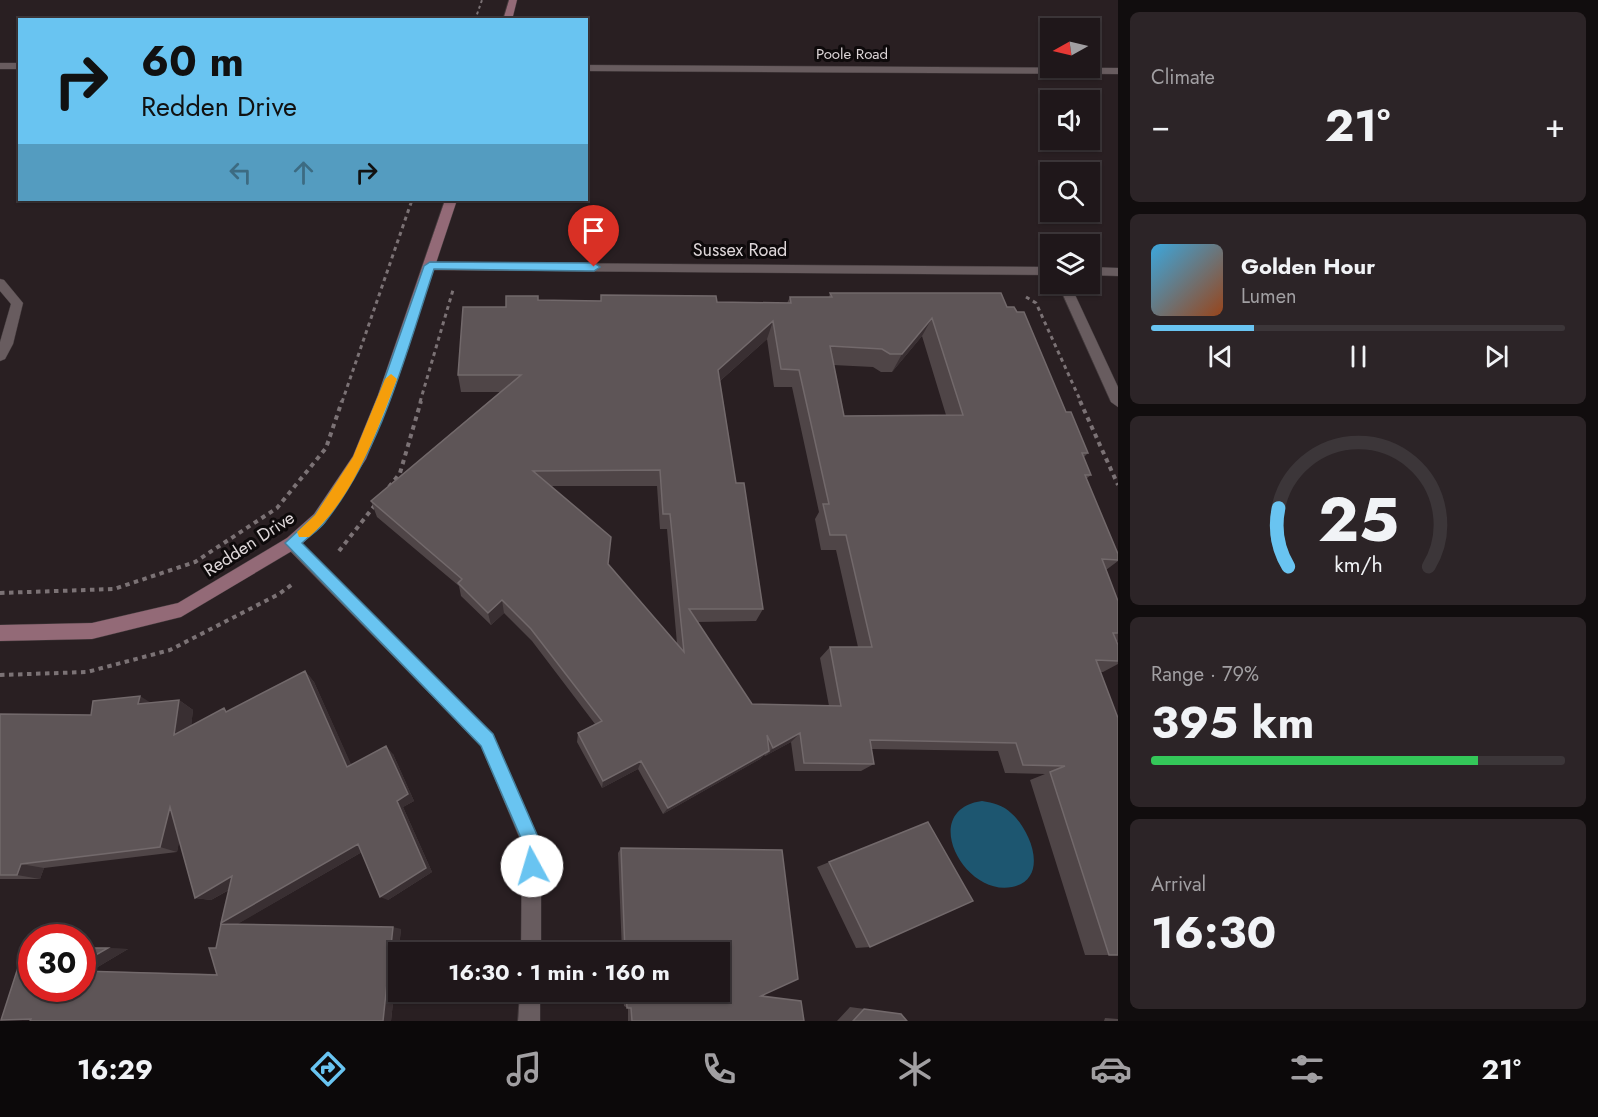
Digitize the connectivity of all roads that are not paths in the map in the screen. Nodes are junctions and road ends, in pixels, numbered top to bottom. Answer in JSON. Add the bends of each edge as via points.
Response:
{"nodes":[{"id":1,"x":513,"y":0,"type":"edge"},
{"id":2,"x":508,"y":18,"type":"edge"},
{"id":3,"x":0,"y":66,"type":"edge"},
{"id":4,"x":18,"y":66,"type":"edge"},
{"id":5,"x":588,"y":68,"type":"edge"},
{"id":6,"x":1118,"y":71,"type":"edge"},
{"id":7,"x":451,"y":201,"type":"edge"},
{"id":8,"x":430,"y":266,"type":"junction"},
{"id":9,"x":1040,"y":271,"type":"edge"},
{"id":10,"x":1100,"y":272,"type":"edge"},
{"id":11,"x":1118,"y":272,"type":"edge"},
{"id":12,"x":0,"y":283,"type":"edge"},
{"id":13,"x":1069,"y":294,"type":"edge"},
{"id":14,"x":0,"y":356,"type":"edge"},
{"id":15,"x":1118,"y":402,"type":"edge"},
{"id":16,"x":292,"y":543,"type":"junction"},
{"id":17,"x":0,"y":633,"type":"edge"},
{"id":18,"x":531,"y":942,"type":"edge"},
{"id":19,"x":530,"y":1002,"type":"edge"},
{"id":20,"x":529,"y":1021,"type":"edge"}],
"edges":[{"from":1,"to":2,"type":"street"},
{"from":3,"to":4,"type":"street"},
{"from":5,"to":6,"type":"street","name":"Poole Road"},
{"from":7,"to":8,"type":"street","name":"Redden Drive"},
{"from":8,"to":9,"type":"street","name":"Sussex Road"},
{"from":8,"to":16,"type":"street","name":"Redden Drive","via":[[359,459],[320,519]]},
{"from":10,"to":11,"type":"street"},
{"from":12,"to":14,"type":"street","via":[[17,303]]},
{"from":13,"to":15,"type":"street"},
{"from":16,"to":17,"type":"street","name":"Redden Drive","via":[[181,610],[92,631]]},
{"from":16,"to":18,"type":"street","via":[[487,740],[532,844]]},
{"from":19,"to":20,"type":"street"}]}
